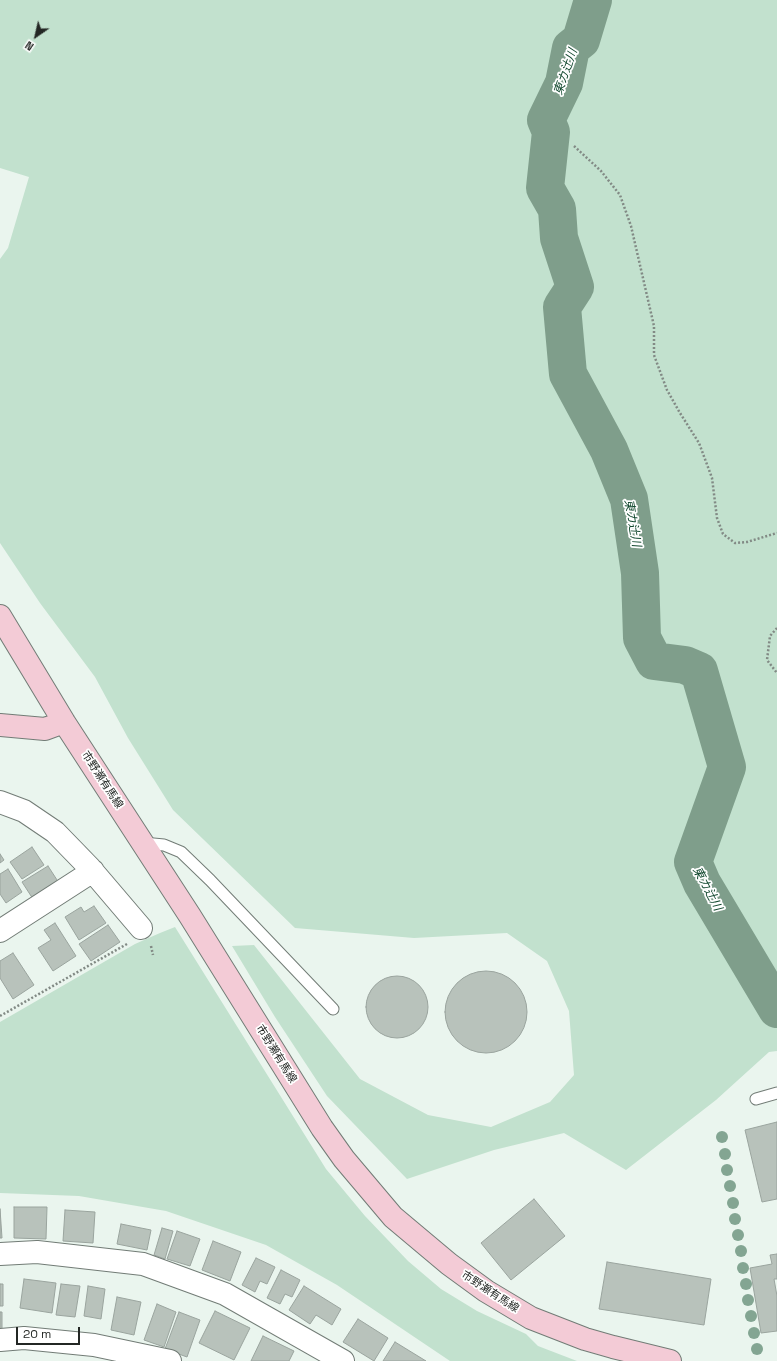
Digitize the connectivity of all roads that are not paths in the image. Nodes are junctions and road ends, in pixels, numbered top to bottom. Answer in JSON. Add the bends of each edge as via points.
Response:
{"nodes":[{"id":1,"x":0,"y":616,"type":"edge"},
{"id":2,"x":64,"y":722,"type":"junction"},
{"id":3,"x":0,"y":725,"type":"edge"},
{"id":4,"x":0,"y":802,"type":"edge"},
{"id":5,"x":143,"y":843,"type":"junction"},
{"id":6,"x":93,"y":871,"type":"junction"},
{"id":7,"x":0,"y":931,"type":"edge"},
{"id":8,"x":136,"y":935,"type":"road end"},
{"id":9,"x":333,"y":1009,"type":"dead end"},
{"id":10,"x":777,"y":1093,"type":"edge"},
{"id":11,"x":756,"y":1099,"type":"dead end"},
{"id":12,"x":0,"y":1254,"type":"edge"},
{"id":13,"x":0,"y":1340,"type":"edge"},
{"id":14,"x":170,"y":1361,"type":"edge"},
{"id":15,"x":343,"y":1361,"type":"edge"},
{"id":16,"x":670,"y":1361,"type":"edge"}],
"edges":[{"from":1,"to":2,"type":"main road","name":"市野瀬有馬線"},
{"from":2,"to":3,"type":"main road","via":[[45,729]]},
{"from":2,"to":5,"type":"main road","name":"市野瀬有馬線"},
{"from":4,"to":6,"type":"street","via":[[24,811],[55,832]]},
{"from":5,"to":9,"type":"lane","via":[[164,845],[181,852]]},
{"from":5,"to":16,"type":"main road","name":"市野瀬有馬線","via":[[322,1128],[344,1159],[393,1217],[449,1264],[486,1291],[531,1318],[585,1339]]},
{"from":6,"to":7,"type":"street"},
{"from":6,"to":8,"type":"street"},
{"from":10,"to":11,"type":"lane"},
{"from":12,"to":15,"type":"street","via":[[37,1252],[143,1264],[224,1294]]},
{"from":13,"to":14,"type":"street","via":[[24,1338],[94,1345]]}]}
